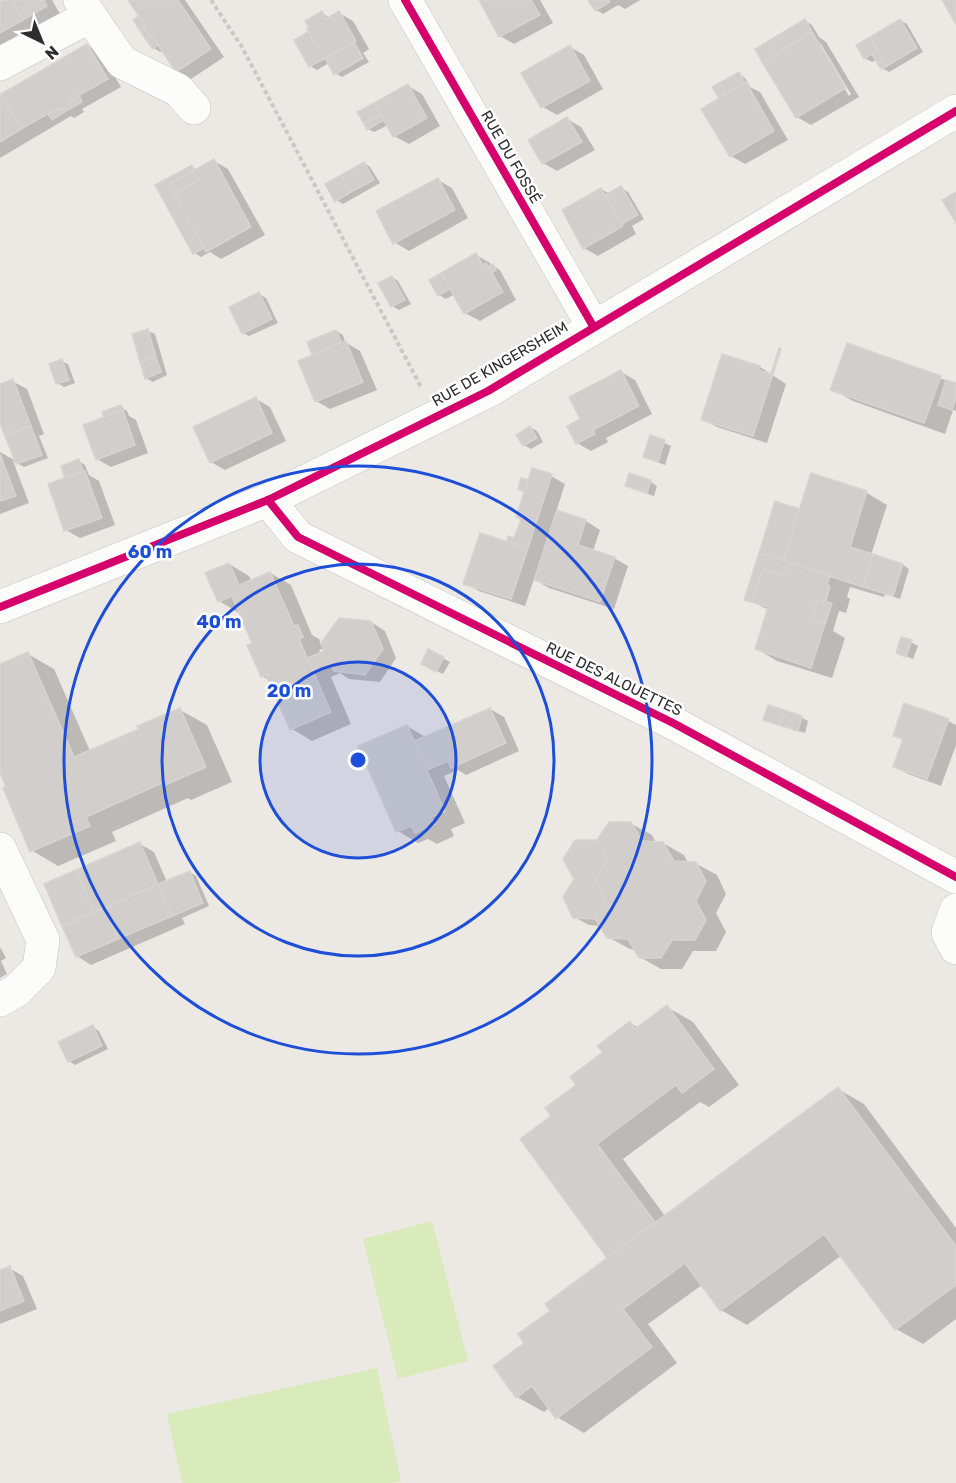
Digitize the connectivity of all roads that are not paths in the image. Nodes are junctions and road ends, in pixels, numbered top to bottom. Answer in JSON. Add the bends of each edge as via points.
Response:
{"nodes":[{"id":1,"x":405,"y":0,"type":"edge"},
{"id":2,"x":85,"y":8,"type":"edge"},
{"id":3,"x":0,"y":64,"type":"edge"},
{"id":4,"x":194,"y":108,"type":"dead end"},
{"id":5,"x":956,"y":111,"type":"edge"},
{"id":6,"x":593,"y":326,"type":"junction"},
{"id":7,"x":268,"y":500,"type":"junction"},
{"id":8,"x":0,"y":607,"type":"edge"},
{"id":9,"x":0,"y":849,"type":"edge"},
{"id":10,"x":956,"y":877,"type":"edge"},
{"id":11,"x":956,"y":910,"type":"edge"},
{"id":12,"x":956,"y":948,"type":"edge"},
{"id":13,"x":0,"y":1000,"type":"edge"}],
"edges":[{"from":1,"to":6,"type":"street","name":"RUE DU FOSSÉ"},
{"from":2,"to":3,"type":"street"},
{"from":2,"to":4,"type":"street","via":[[122,62],[177,90]]},
{"from":5,"to":6,"type":"street","name":"RUE DE KINGERSHEIM"},
{"from":6,"to":7,"type":"street","name":"RUE DE KINGERSHEIM","via":[[488,391]]},
{"from":7,"to":8,"type":"street","name":"RUE DE KINGERSHEIM"},
{"from":7,"to":10,"type":"street","name":"RUE DES ALOUETTES","via":[[298,537],[675,724]]},
{"from":9,"to":13,"type":"street","via":[[43,940],[39,968],[16,991]]},
{"from":11,"to":12,"type":"street","via":[[948,933]]}]}
